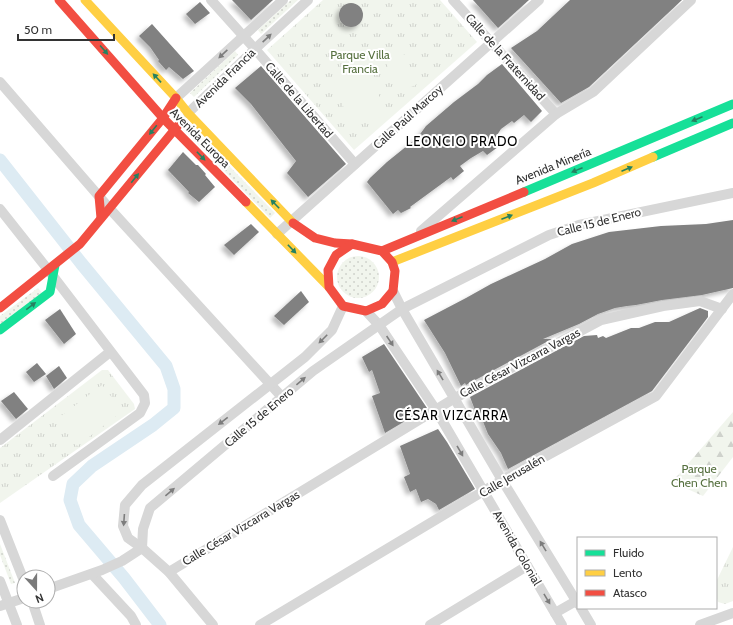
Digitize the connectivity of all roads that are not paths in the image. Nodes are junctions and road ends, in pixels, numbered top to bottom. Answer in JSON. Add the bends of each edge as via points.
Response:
{"nodes":[{"id":1,"x":59,"y":0,"type":"edge"},
{"id":2,"x":85,"y":0,"type":"edge"},
{"id":3,"x":211,"y":0,"type":"edge"},
{"id":4,"x":283,"y":0,"type":"edge"},
{"id":5,"x":308,"y":0,"type":"edge"},
{"id":6,"x":453,"y":0,"type":"edge"},
{"id":7,"x":539,"y":0,"type":"edge"},
{"id":8,"x":691,"y":0,"type":"edge"},
{"id":9,"x":243,"y":36,"type":"junction"},
{"id":10,"x":491,"y":42,"type":"junction"},
{"id":11,"x":255,"y":49,"type":"junction"},
{"id":12,"x":0,"y":82,"type":"edge"},
{"id":13,"x":176,"y":98,"type":"junction"},
{"id":14,"x":733,"y":104,"type":"edge"},
{"id":15,"x":188,"y":113,"type":"junction"},
{"id":16,"x":556,"y":114,"type":"junction"},
{"id":17,"x":163,"y":118,"type":"junction"},
{"id":18,"x":733,"y":123,"type":"edge"},
{"id":19,"x":175,"y":129,"type":"junction"},
{"id":20,"x":355,"y":164,"type":"junction"},
{"id":21,"x":733,"y":193,"type":"edge"},
{"id":22,"x":99,"y":196,"type":"junction"},
{"id":23,"x":0,"y":209,"type":"edge"},
{"id":24,"x":110,"y":209,"type":"junction"},
{"id":25,"x":101,"y":218,"type":"junction"},
{"id":26,"x":291,"y":220,"type":"junction"},
{"id":27,"x":276,"y":234,"type":"junction"},
{"id":28,"x":416,"y":236,"type":"junction"},
{"id":29,"x":352,"y":244,"type":"junction"},
{"id":30,"x":382,"y":251,"type":"junction"},
{"id":31,"x":392,"y":262,"type":"junction"},
{"id":32,"x":52,"y":270,"type":"junction"},
{"id":33,"x":329,"y":287,"type":"junction"},
{"id":34,"x":393,"y":291,"type":"junction"},
{"id":35,"x":733,"y":294,"type":"edge"},
{"id":36,"x":343,"y":306,"type":"junction"},
{"id":37,"x":0,"y":308,"type":"edge"},
{"id":38,"x":722,"y":309,"type":"junction"},
{"id":39,"x":402,"y":310,"type":"junction"},
{"id":40,"x":366,"y":311,"type":"junction"},
{"id":41,"x":379,"y":324,"type":"junction"},
{"id":42,"x":0,"y":330,"type":"edge"},
{"id":43,"x":110,"y":352,"type":"junction"},
{"id":44,"x":270,"y":384,"type":"junction"},
{"id":45,"x":282,"y":397,"type":"junction"},
{"id":46,"x":454,"y":398,"type":"junction"},
{"id":47,"x":436,"y":410,"type":"junction"},
{"id":48,"x":0,"y":440,"type":"edge"},
{"id":49,"x":53,"y":476,"type":"dead end"},
{"id":50,"x":502,"y":480,"type":"junction"},
{"id":51,"x":484,"y":491,"type":"junction"},
{"id":52,"x":0,"y":520,"type":"edge"},
{"id":53,"x":142,"y":548,"type":"junction"},
{"id":54,"x":526,"y":566,"type":"junction"},
{"id":55,"x":19,"y":569,"type":"edge"},
{"id":56,"x":169,"y":572,"type":"junction"},
{"id":57,"x":92,"y":574,"type":"junction"},
{"id":58,"x":0,"y":581,"type":"edge"},
{"id":59,"x":56,"y":586,"type":"edge"},
{"id":60,"x":16,"y":601,"type":"edge"},
{"id":61,"x":577,"y":602,"type":"edge"},
{"id":62,"x":577,"y":604,"type":"edge"},
{"id":63,"x":4,"y":605,"type":"edge"},
{"id":64,"x":35,"y":609,"type":"edge"},
{"id":65,"x":581,"y":609,"type":"edge"},
{"id":66,"x":554,"y":613,"type":"junction"},
{"id":67,"x":733,"y":613,"type":"edge"},
{"id":68,"x":17,"y":625,"type":"edge"},
{"id":69,"x":40,"y":625,"type":"edge"},
{"id":70,"x":136,"y":625,"type":"edge"},
{"id":71,"x":213,"y":625,"type":"edge"},
{"id":72,"x":260,"y":625,"type":"edge"},
{"id":73,"x":430,"y":625,"type":"edge"},
{"id":74,"x":562,"y":625,"type":"edge"},
{"id":75,"x":591,"y":625,"type":"edge"},
{"id":76,"x":700,"y":625,"type":"edge"}],
"edges":[{"from":1,"to":17,"type":"main road","name":"Avenida Europa","one_way":true},
{"from":13,"to":2,"type":"main road","name":"Avenida Europa","one_way":true},
{"from":3,"to":9,"type":"street","name":"Calle de la Libertad"},
{"from":4,"to":9,"type":"street","name":"Avenida Francia"},
{"from":11,"to":5,"type":"street","name":"Avenida Francia","one_way":true},
{"from":6,"to":10,"type":"street","name":"Calle de la Fraternidad"},
{"from":7,"to":10,"type":"street","name":"Calle Paúl Marcoy"},
{"from":8,"to":16,"type":"street","via":[[593,92]]},
{"from":9,"to":11,"type":"street","name":"Calle de la Libertad"},
{"from":9,"to":13,"type":"street","name":"Avenida Francia","one_way":true},
{"from":10,"to":16,"type":"street","name":"Calle de la Fraternidad"},
{"from":10,"to":20,"type":"street","name":"Calle Paúl Marcoy"},
{"from":11,"to":15,"type":"street","name":"Avenida Francia"},
{"from":11,"to":20,"type":"street","name":"Calle de la Libertad"},
{"from":12,"to":22,"type":"street"},
{"from":13,"to":15,"type":"main road","name":"Avenida Europa"},
{"from":13,"to":17,"type":"main road","name":"Avenida Francia"},
{"from":14,"to":28,"type":"main road","name":"Avenida Minería","one_way":true},
{"from":15,"to":19,"type":"main road","name":"Avenida Francia"},
{"from":26,"to":15,"type":"main road","name":"Avenida Europa","one_way":true},
{"from":16,"to":28,"type":"street"},
{"from":17,"to":19,"type":"main road","name":"Avenida Europa"},
{"from":17,"to":22,"type":"main road","name":"Avenida Francia","one_way":true},
{"from":31,"to":18,"type":"main road","one_way":true,"via":[[593,183]]},
{"from":24,"to":19,"type":"main road","name":"Avenida Francia","one_way":true},
{"from":19,"to":27,"type":"main road","name":"Avenida Europa","one_way":true},
{"from":20,"to":26,"type":"street","name":"Calle Paúl Marcoy"},
{"from":21,"to":39,"type":"street","name":"Calle 15 de Enero","via":[[579,225],[549,235]]},
{"from":22,"to":24,"type":"street"},
{"from":22,"to":25,"type":"main road"},
{"from":23,"to":32,"type":"street"},
{"from":24,"to":25,"type":"main road","name":"Avenida Francia"},
{"from":24,"to":44,"type":"street"},
{"from":25,"to":32,"type":"main road","name":"Avenida Francia","via":[[80,244]]},
{"from":26,"to":27,"type":"street","name":"Calle Paúl Marcoy"},
{"from":26,"to":29,"type":"main road","name":"Avenida Europa","via":[[315,238]]},
{"from":27,"to":33,"type":"main road","name":"Avenida Europa","one_way":true},
{"from":28,"to":30,"type":"main road","name":"Avenida Minería"},
{"from":29,"to":30,"type":"main road"},
{"from":29,"to":33,"type":"main road","via":[[336,255],[328,270]]},
{"from":30,"to":31,"type":"main road"},
{"from":31,"to":34,"type":"main road","via":[[395,271]]},
{"from":32,"to":37,"type":"main road","name":"Avenida Francia"},
{"from":42,"to":32,"type":"main road","one_way":true,"via":[[50,292]]},
{"from":32,"to":43,"type":"street"},
{"from":33,"to":36,"type":"main road"},
{"from":34,"to":39,"type":"street","name":"Avenida Colonial"},
{"from":34,"to":40,"type":"main road","via":[[382,304]]},
{"from":35,"to":38,"type":"street","name":"Calle Jerusalén"},
{"from":36,"to":40,"type":"main road"},
{"from":36,"to":44,"type":"street","name":"Calle 15 de Enero","one_way":true,"via":[[332,330],[305,357]]},
{"from":38,"to":46,"type":"street","name":"Calle César Vizcarra Vargas","via":[[700,301],[663,306],[601,320]]},
{"from":38,"to":50,"type":"street","name":"Calle Jerusalén","via":[[656,396]]},
{"from":39,"to":41,"type":"street","name":"Calle 15 de Enero"},
{"from":46,"to":39,"type":"street","name":"Avenida Colonial","one_way":true},
{"from":40,"to":41,"type":"street","name":"Avenida Colonial"},
{"from":45,"to":41,"type":"street","name":"Calle 15 de Enero","one_way":true,"via":[[313,371]]},
{"from":41,"to":47,"type":"street","name":"Avenida Colonial","one_way":true},
{"from":43,"to":48,"type":"street"},
{"from":43,"to":49,"type":"street","via":[[144,395],[145,403],[140,413]]},
{"from":44,"to":45,"type":"street"},
{"from":44,"to":53,"type":"street","name":"Calle 15 de Enero","one_way":true,"via":[[142,485],[125,505],[123,526],[128,538]]},
{"from":53,"to":45,"type":"street","name":"Calle 15 de Enero","one_way":true,"via":[[143,529],[150,508]]},
{"from":46,"to":47,"type":"street","name":"Calle César Vizcarra Vargas"},
{"from":46,"to":50,"type":"street","name":"Avenida Colonial"},
{"from":47,"to":51,"type":"street","name":"Avenida Colonial","one_way":true},
{"from":47,"to":56,"type":"street","name":"Calle César Vizcarra Vargas"},
{"from":50,"to":51,"type":"street","name":"Calle Jerusalén"},
{"from":61,"to":50,"type":"street","name":"Avenida Colonial","one_way":true},
{"from":51,"to":54,"type":"street","name":"Avenida Colonial"},
{"from":51,"to":72,"type":"street","name":"Calle Jerusalén"},
{"from":52,"to":55,"type":"street"},
{"from":53,"to":56,"type":"street"},
{"from":53,"to":57,"type":"street","via":[[122,561]]},
{"from":54,"to":66,"type":"street","name":"Avenida Colonial","one_way":true},
{"from":54,"to":73,"type":"street"},
{"from":56,"to":71,"type":"street"},
{"from":57,"to":59,"type":"street"},
{"from":57,"to":70,"type":"street","via":[[131,616]]},
{"from":58,"to":63,"type":"street"},
{"from":60,"to":63,"type":"street"},
{"from":62,"to":66,"type":"street"},
{"from":63,"to":68,"type":"street"},
{"from":64,"to":69,"type":"street"},
{"from":65,"to":75,"type":"street","name":"Avenida Colonial"},
{"from":66,"to":74,"type":"street","name":"Avenida Colonial"},
{"from":67,"to":76,"type":"street"}]}
